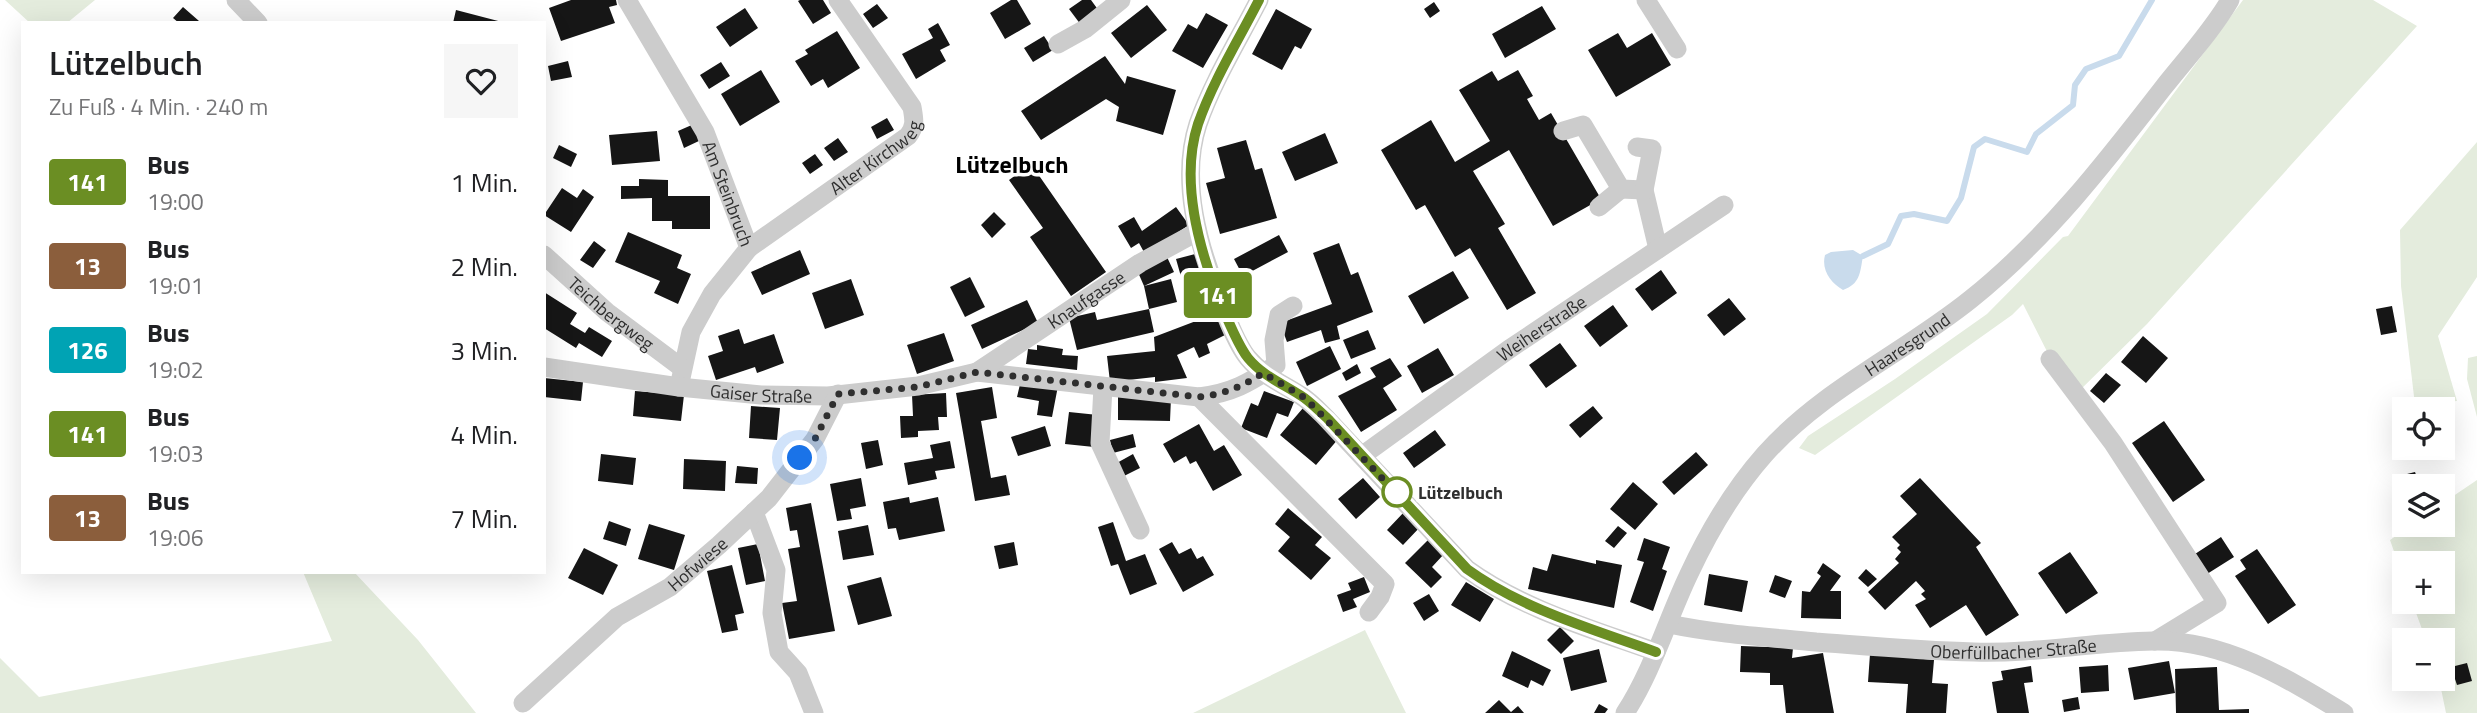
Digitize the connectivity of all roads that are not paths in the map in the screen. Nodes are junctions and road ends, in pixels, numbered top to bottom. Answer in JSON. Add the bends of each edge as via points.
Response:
{"nodes":[{"id":1,"x":236,"y":0,"type":"edge"},
{"id":2,"x":627,"y":0,"type":"edge"},
{"id":3,"x":838,"y":0,"type":"edge"},
{"id":4,"x":1121,"y":0,"type":"edge"},
{"id":5,"x":1259,"y":0,"type":"edge"},
{"id":6,"x":1646,"y":0,"type":"edge"},
{"id":7,"x":2230,"y":0,"type":"edge"},
{"id":8,"x":256,"y":21,"type":"edge"},
{"id":9,"x":1058,"y":44,"type":"dead end"},
{"id":10,"x":1677,"y":50,"type":"dead end"},
{"id":11,"x":1563,"y":131,"type":"dead end"},
{"id":12,"x":1637,"y":147,"type":"dead end"},
{"id":13,"x":1620,"y":189,"type":"junction"},
{"id":14,"x":1644,"y":190,"type":"junction"},
{"id":15,"x":1724,"y":205,"type":"dead end"},
{"id":16,"x":1599,"y":207,"type":"dead end"},
{"id":17,"x":1197,"y":232,"type":"junction"},
{"id":18,"x":749,"y":248,"type":"junction"},
{"id":19,"x":1658,"y":249,"type":"junction"},
{"id":20,"x":546,"y":257,"type":"edge"},
{"id":21,"x":1293,"y":306,"type":"dead end"},
{"id":22,"x":2050,"y":359,"type":"dead end"},
{"id":23,"x":546,"y":368,"type":"edge"},
{"id":24,"x":977,"y":372,"type":"junction"},
{"id":25,"x":1263,"y":373,"type":"junction"},
{"id":26,"x":680,"y":378,"type":"junction"},
{"id":27,"x":1103,"y":387,"type":"junction"},
{"id":28,"x":838,"y":394,"type":"junction"},
{"id":29,"x":1199,"y":397,"type":"junction"},
{"id":30,"x":1363,"y":455,"type":"junction"},
{"id":31,"x":754,"y":512,"type":"junction"},
{"id":32,"x":1140,"y":530,"type":"dead end"},
{"id":33,"x":1369,"y":612,"type":"dead end"},
{"id":34,"x":1669,"y":624,"type":"junction"},
{"id":35,"x":2155,"y":640,"type":"junction"},
{"id":36,"x":1656,"y":652,"type":"junction"},
{"id":37,"x":523,"y":703,"type":"dead end"},
{"id":38,"x":814,"y":713,"type":"edge"},
{"id":39,"x":1625,"y":713,"type":"edge"},
{"id":40,"x":2344,"y":713,"type":"edge"}],
"edges":[{"from":1,"to":8,"type":"street"},
{"from":2,"to":18,"type":"street","name":"Am Steinbruch","via":[[705,132]]},
{"from":3,"to":18,"type":"street","name":"Alter Kirchweg","via":[[912,107],[915,122],[908,136]]},
{"from":4,"to":9,"type":"street"},
{"from":5,"to":17,"type":"street","via":[[1198,126],[1192,153]]},
{"from":6,"to":10,"type":"street"},
{"from":7,"to":34,"type":"street","name":"Haaresgrund","via":[[2077,197],[2028,247],[1972,298],[1805,414],[1766,453],[1737,488],[1706,539]]},
{"from":11,"to":13,"type":"street","via":[[1583,125]]},
{"from":12,"to":14,"type":"street","via":[[1652,149]]},
{"from":13,"to":14,"type":"street"},
{"from":13,"to":16,"type":"street"},
{"from":14,"to":19,"type":"street"},
{"from":15,"to":19,"type":"street","name":"Weiherstraße"},
{"from":17,"to":24,"type":"street","name":"Knaufgasse","via":[[1140,263]]},
{"from":17,"to":25,"type":"street","via":[[1224,311],[1247,357]]},
{"from":18,"to":26,"type":"street","name":"Am Steinbruch","via":[[712,294],[691,332]]},
{"from":19,"to":30,"type":"street","name":"Weiherstraße"},
{"from":20,"to":26,"type":"street","name":"Teichbergweg"},
{"from":21,"to":25,"type":"street","via":[[1279,314],[1276,365]]},
{"from":22,"to":35,"type":"street","via":[[2113,443],[2217,603]]},
{"from":23,"to":26,"type":"street","name":"Gaiser Straße"},
{"from":24,"to":27,"type":"street","name":"Gaiser Straße"},
{"from":24,"to":28,"type":"street","name":"Gaiser Straße","via":[[918,387]]},
{"from":25,"to":29,"type":"street","name":"Gaiser Straße","via":[[1243,387]]},
{"from":25,"to":30,"type":"street","via":[[1302,396]]},
{"from":26,"to":28,"type":"street","name":"Gaiser Straße","via":[[761,395]]},
{"from":27,"to":29,"type":"street","name":"Gaiser Straße"},
{"from":27,"to":32,"type":"street","via":[[1100,443]]},
{"from":28,"to":31,"type":"street","name":"Hofwiese","via":[[815,439]]},
{"from":29,"to":33,"type":"street","via":[[1385,584]]},
{"from":30,"to":36,"type":"street","via":[[1482,580],[1541,610]]},
{"from":31,"to":37,"type":"street","name":"Hofwiese","via":[[670,587],[617,617]]},
{"from":31,"to":38,"type":"street","via":[[776,570],[772,613],[779,652],[798,673]]},
{"from":34,"to":35,"type":"street","name":"Oberfüllbacher Straße","via":[[1738,635],[1977,653]]},
{"from":34,"to":36,"type":"street","name":"Haaresgrund"},
{"from":35,"to":40,"type":"street","name":"Oberfüllbacher Straße","via":[[2198,645],[2270,670]]},
{"from":36,"to":39,"type":"street","name":"Haaresgrund"}]}
